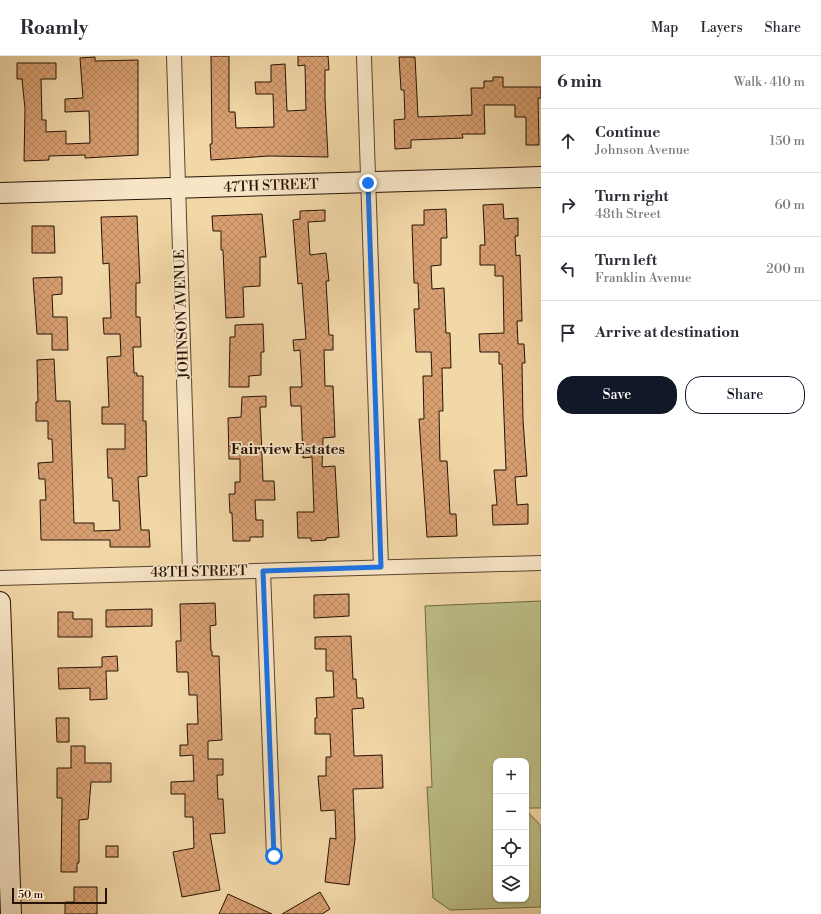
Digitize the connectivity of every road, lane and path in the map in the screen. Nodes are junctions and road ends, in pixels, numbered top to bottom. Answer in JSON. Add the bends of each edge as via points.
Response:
{"nodes":[{"id":1,"x":174,"y":56,"type":"edge"},
{"id":2,"x":364,"y":56,"type":"edge"},
{"id":3,"x":541,"y":177,"type":"edge"},
{"id":4,"x":368,"y":183,"type":"junction"},
{"id":5,"x":178,"y":188,"type":"junction"},
{"id":6,"x":0,"y":193,"type":"edge"},
{"id":7,"x":541,"y":563,"type":"edge"},
{"id":8,"x":381,"y":567,"type":"junction"},
{"id":9,"x":263,"y":571,"type":"junction"},
{"id":10,"x":190,"y":572,"type":"junction"},
{"id":11,"x":0,"y":578,"type":"edge"},
{"id":12,"x":0,"y":602,"type":"edge"},
{"id":13,"x":274,"y":856,"type":"dead end"},
{"id":14,"x":11,"y":914,"type":"edge"}],
"edges":[{"from":1,"to":5,"type":"street","name":"JOHNSON AVENUE"},
{"from":2,"to":4,"type":"street"},
{"from":3,"to":4,"type":"main road","name":"47TH STREET"},
{"from":4,"to":5,"type":"main road","name":"47TH STREET"},
{"from":4,"to":8,"type":"street"},
{"from":5,"to":6,"type":"main road","name":"47TH STREET"},
{"from":5,"to":10,"type":"street","name":"JOHNSON AVENUE"},
{"from":7,"to":8,"type":"street","name":"48TH STREET"},
{"from":8,"to":9,"type":"street","name":"48TH STREET"},
{"from":9,"to":10,"type":"street","name":"48TH STREET"},
{"from":9,"to":13,"type":"street"},
{"from":10,"to":11,"type":"street","name":"48TH STREET"},
{"from":12,"to":14,"type":"main road"}]}
